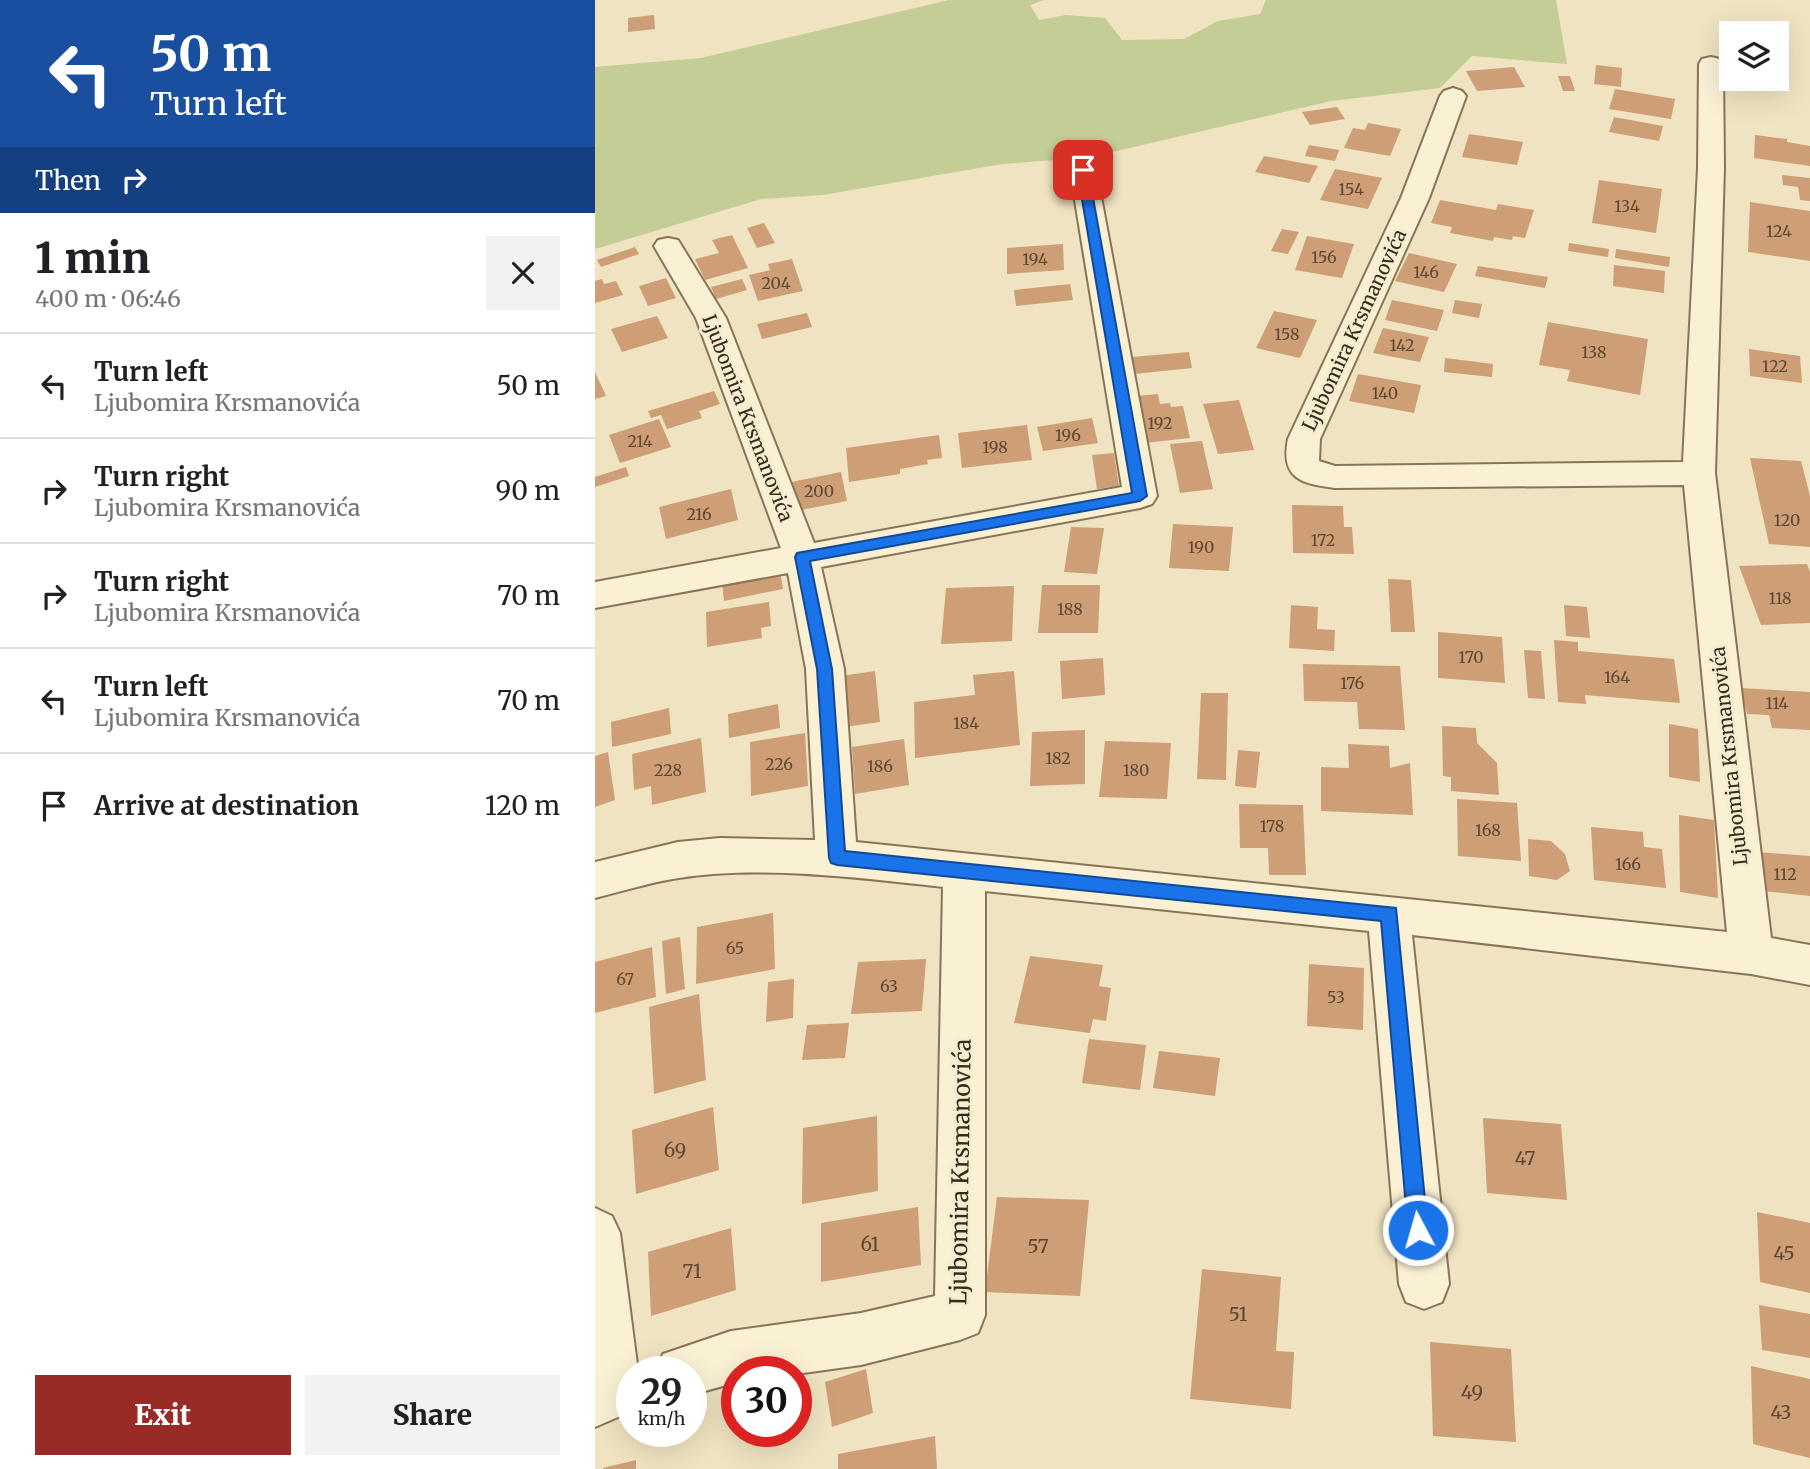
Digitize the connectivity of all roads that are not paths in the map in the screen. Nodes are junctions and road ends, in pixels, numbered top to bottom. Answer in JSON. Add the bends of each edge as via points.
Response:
{"nodes":[{"id":1,"x":1711,"y":64,"type":"dead end"},
{"id":2,"x":1453,"y":96,"type":"dead end"},
{"id":3,"x":1083,"y":170,"type":"dead end"},
{"id":4,"x":669,"y":246,"type":"dead end"},
{"id":5,"x":1699,"y":474,"type":"junction"},
{"id":6,"x":802,"y":557,"type":"junction"},
{"id":7,"x":595,"y":595,"type":"edge"},
{"id":8,"x":837,"y":858,"type":"junction"},
{"id":9,"x":964,"y":871,"type":"junction"},
{"id":10,"x":595,"y":880,"type":"edge"},
{"id":11,"x":1389,"y":914,"type":"junction"},
{"id":12,"x":1751,"y":954,"type":"junction"},
{"id":13,"x":1810,"y":965,"type":"edge"},
{"id":14,"x":595,"y":1233,"type":"edge"},
{"id":15,"x":1424,"y":1284,"type":"dead end"},
{"id":16,"x":707,"y":1364,"type":"edge"},
{"id":17,"x":614,"y":1393,"type":"edge"}],
"edges":[{"from":1,"to":5,"type":"street","name":"Ljubomira Krsmanovića"},
{"from":2,"to":5,"type":"street","name":"Ljubomira Krsmanovića","via":[[1415,198],[1304,439],[1300,463],[1315,474],[1345,477]]},
{"from":3,"to":6,"type":"street","via":[[1140,496]]},
{"from":4,"to":6,"type":"street","name":"Ljubomira Krsmanovića","via":[[721,341]]},
{"from":5,"to":12,"type":"street","name":"Ljubomira Krsmanovića"},
{"from":6,"to":7,"type":"street"},
{"from":6,"to":8,"type":"street","name":"Ljubomira Krsmanovića","via":[[825,669]]},
{"from":8,"to":9,"type":"street"},
{"from":8,"to":10,"type":"street","via":[[720,856],[678,860]]},
{"from":9,"to":11,"type":"street"},
{"from":9,"to":16,"type":"street","name":"Ljubomira Krsmanovića","via":[[960,1315],[861,1339]]},
{"from":11,"to":12,"type":"street"},
{"from":11,"to":15,"type":"street"},
{"from":12,"to":13,"type":"street"},
{"from":14,"to":17,"type":"street"}]}
